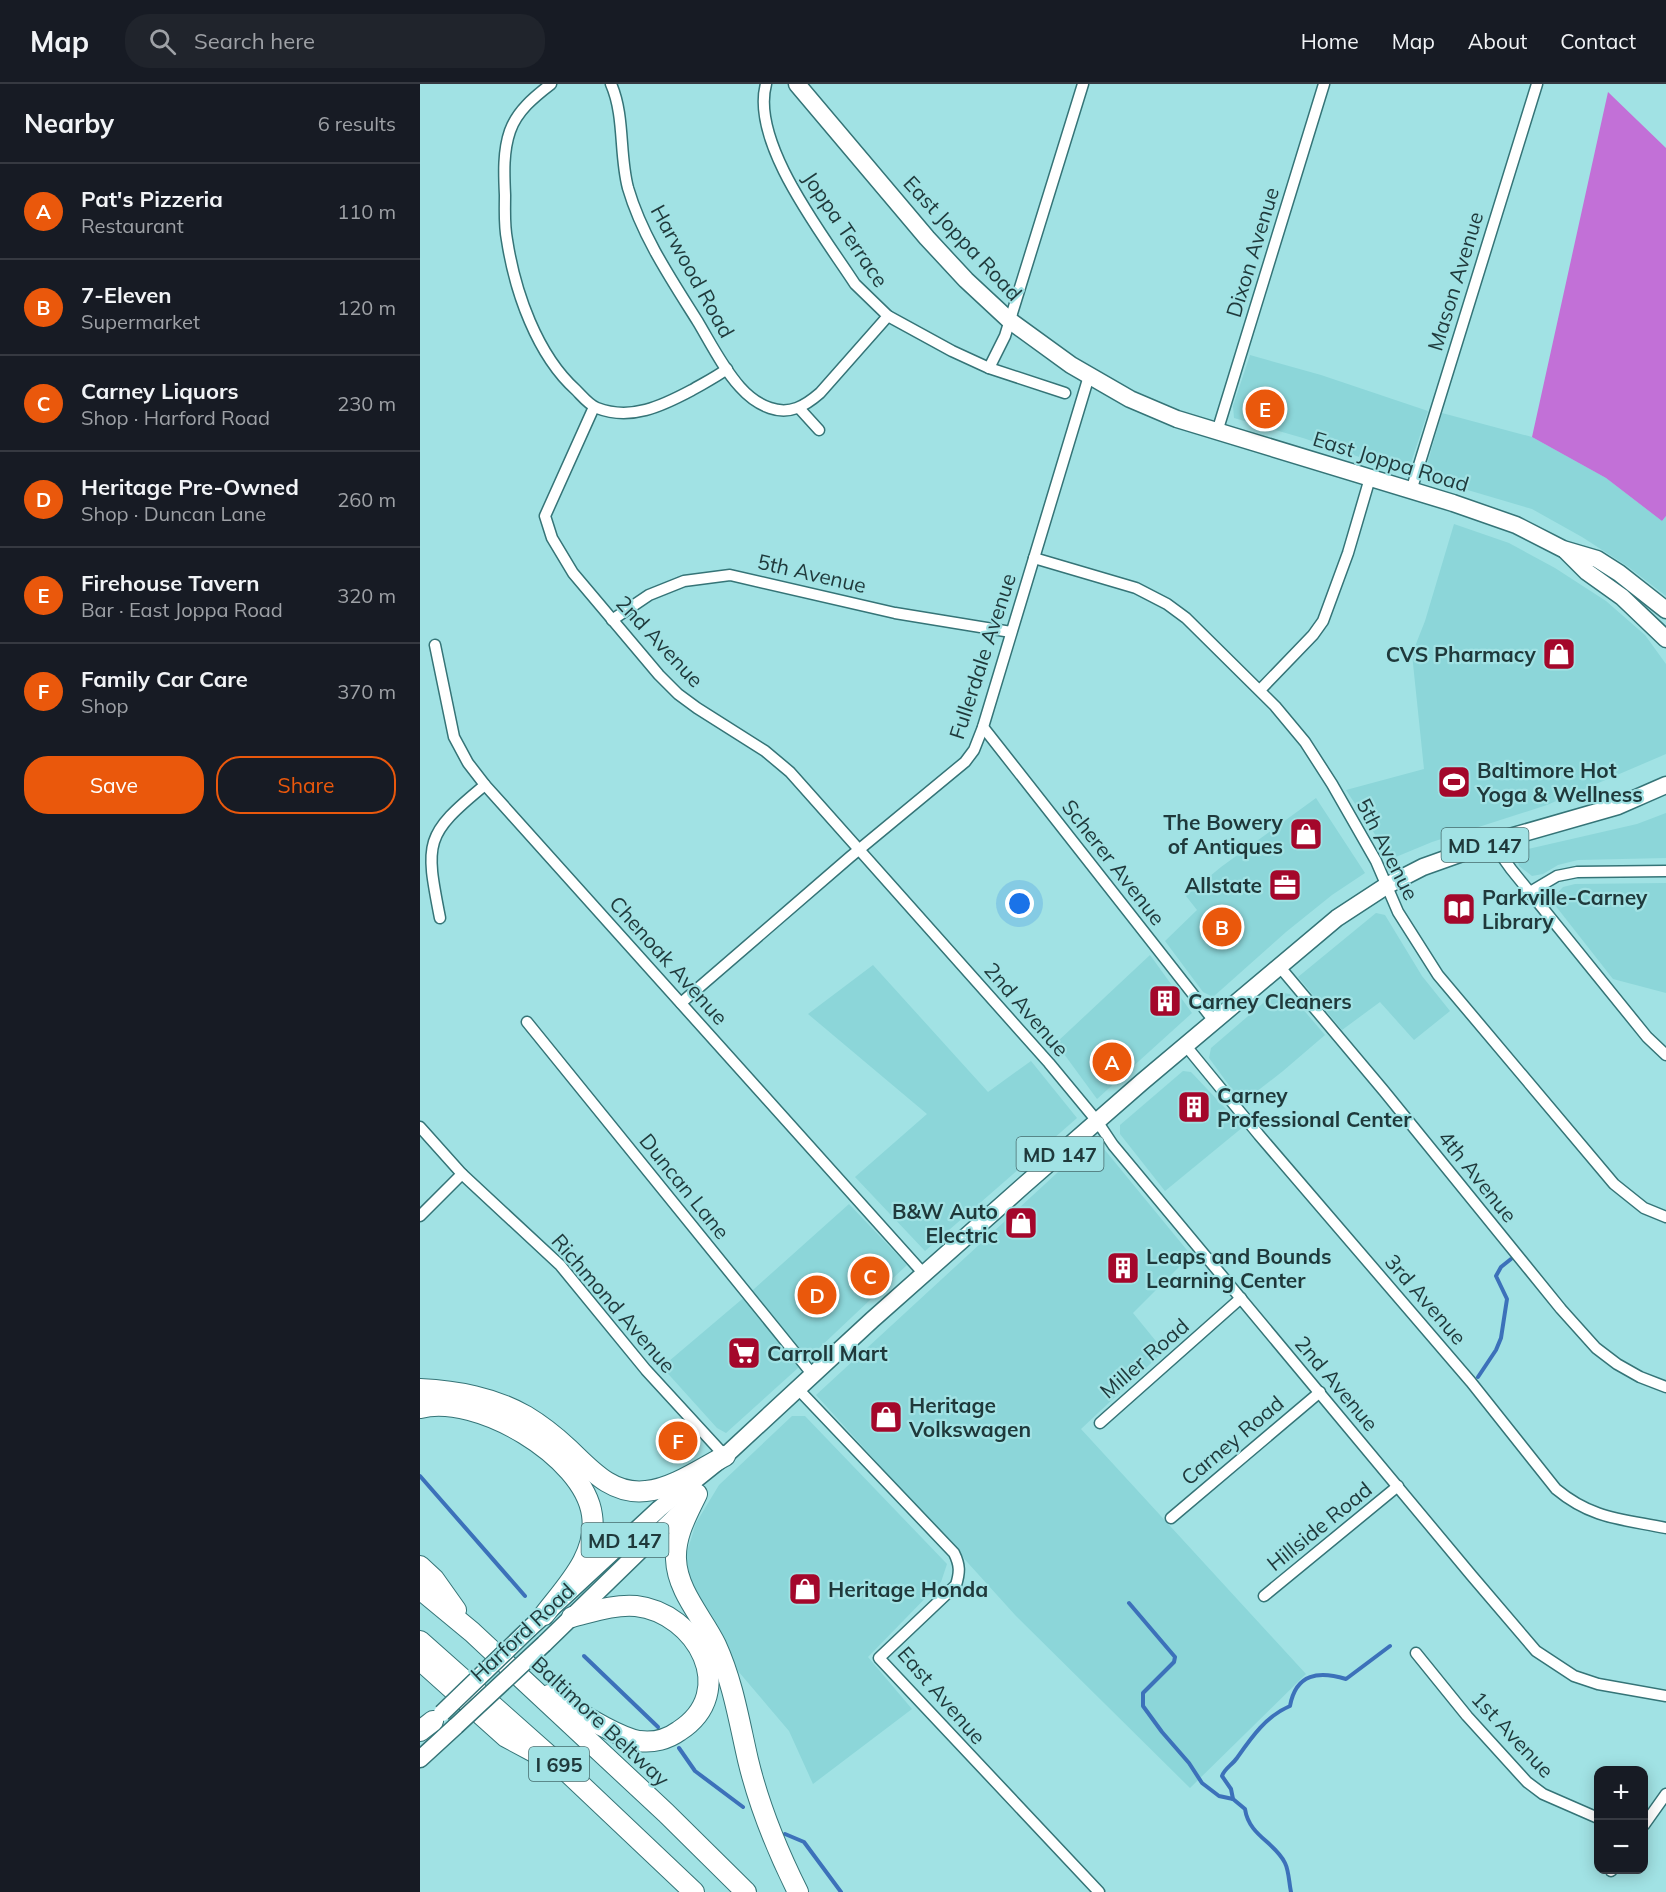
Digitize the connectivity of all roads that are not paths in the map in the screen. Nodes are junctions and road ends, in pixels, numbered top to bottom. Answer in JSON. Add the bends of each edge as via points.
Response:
{"nodes":[{"id":1,"x":551,"y":84,"type":"edge"},
{"id":2,"x":611,"y":84,"type":"edge"},
{"id":3,"x":766,"y":84,"type":"edge"},
{"id":4,"x":797,"y":84,"type":"edge"},
{"id":5,"x":1083,"y":84,"type":"edge"},
{"id":6,"x":1324,"y":84,"type":"edge"},
{"id":7,"x":1537,"y":84,"type":"edge"},
{"id":8,"x":888,"y":316,"type":"junction"},
{"id":9,"x":1009,"y":320,"type":"junction"},
{"id":10,"x":989,"y":368,"type":"junction"},
{"id":11,"x":727,"y":369,"type":"junction"},
{"id":12,"x":1089,"y":376,"type":"junction"},
{"id":13,"x":1065,"y":393,"type":"dead end"},
{"id":14,"x":594,"y":407,"type":"junction"},
{"id":15,"x":799,"y":408,"type":"junction"},
{"id":16,"x":819,"y":430,"type":"dead end"},
{"id":17,"x":1217,"y":432,"type":"junction"},
{"id":18,"x":1370,"y":478,"type":"junction"},
{"id":19,"x":1411,"y":491,"type":"junction"},
{"id":20,"x":1563,"y":549,"type":"junction"},
{"id":21,"x":1034,"y":558,"type":"junction"},
{"id":22,"x":1666,"y":610,"type":"edge"},
{"id":23,"x":612,"y":620,"type":"junction"},
{"id":24,"x":1011,"y":632,"type":"junction"},
{"id":25,"x":1666,"y":639,"type":"edge"},
{"id":26,"x":435,"y":645,"type":"dead end"},
{"id":27,"x":1260,"y":690,"type":"junction"},
{"id":28,"x":983,"y":727,"type":"junction"},
{"id":29,"x":485,"y":785,"type":"junction"},
{"id":30,"x":1666,"y":785,"type":"edge"},
{"id":31,"x":1496,"y":842,"type":"junction"},
{"id":32,"x":860,"y":849,"type":"junction"},
{"id":33,"x":1666,"y":871,"type":"edge"},
{"id":34,"x":1386,"y":886,"type":"junction"},
{"id":35,"x":1530,"y":892,"type":"junction"},
{"id":36,"x":440,"y":918,"type":"dead end"},
{"id":37,"x":1279,"y":966,"type":"junction"},
{"id":38,"x":681,"y":1003,"type":"junction"},
{"id":39,"x":1214,"y":1021,"type":"junction"},
{"id":40,"x":527,"y":1022,"type":"dead end"},
{"id":41,"x":1186,"y":1046,"type":"junction"},
{"id":42,"x":1666,"y":1055,"type":"edge"},
{"id":43,"x":1097,"y":1121,"type":"junction"},
{"id":44,"x":420,"y":1127,"type":"edge"},
{"id":45,"x":462,"y":1174,"type":"junction"},
{"id":46,"x":420,"y":1216,"type":"edge"},
{"id":47,"x":1666,"y":1218,"type":"edge"},
{"id":48,"x":924,"y":1274,"type":"junction"},
{"id":49,"x":1241,"y":1298,"type":"junction"},
{"id":50,"x":813,"y":1375,"type":"junction"},
{"id":51,"x":1666,"y":1387,"type":"edge"},
{"id":52,"x":420,"y":1389,"type":"edge"},
{"id":53,"x":798,"y":1389,"type":"junction"},
{"id":54,"x":1320,"y":1392,"type":"junction"},
{"id":55,"x":420,"y":1408,"type":"edge"},
{"id":56,"x":1100,"y":1423,"type":"dead end"},
{"id":57,"x":726,"y":1456,"type":"junction"},
{"id":58,"x":1398,"y":1486,"type":"junction"},
{"id":59,"x":697,"y":1494,"type":"junction"},
{"id":60,"x":1171,"y":1518,"type":"dead end"},
{"id":61,"x":1666,"y":1528,"type":"edge"},
{"id":62,"x":420,"y":1566,"type":"edge"},
{"id":63,"x":420,"y":1589,"type":"edge"},
{"id":64,"x":1264,"y":1596,"type":"dead end"},
{"id":65,"x":544,"y":1615,"type":"junction"},
{"id":66,"x":572,"y":1617,"type":"junction"},
{"id":67,"x":472,"y":1632,"type":"junction"},
{"id":68,"x":420,"y":1641,"type":"edge"},
{"id":69,"x":1416,"y":1653,"type":"dead end"},
{"id":70,"x":420,"y":1660,"type":"edge"},
{"id":71,"x":524,"y":1681,"type":"junction"},
{"id":72,"x":1666,"y":1696,"type":"edge"},
{"id":73,"x":429,"y":1725,"type":"edge"},
{"id":74,"x":420,"y":1759,"type":"edge"},
{"id":75,"x":563,"y":1768,"type":"junction"},
{"id":76,"x":1666,"y":1794,"type":"edge"},
{"id":77,"x":1594,"y":1816,"type":"edge"},
{"id":78,"x":1648,"y":1820,"type":"edge"},
{"id":79,"x":694,"y":1892,"type":"edge"},
{"id":80,"x":746,"y":1892,"type":"edge"},
{"id":81,"x":798,"y":1892,"type":"edge"},
{"id":82,"x":1099,"y":1892,"type":"edge"}],
"edges":[{"from":1,"to":14,"type":"street","via":[[519,114],[510,131],[505,168],[506,237],[525,310],[547,355],[557,372]]},
{"from":2,"to":11,"type":"street","name":"Harwood Road","via":[[617,97],[624,170],[641,222]]},
{"from":3,"to":8,"type":"street","name":"Joppa Terrace","via":[[763,110],[780,164],[855,284]]},
{"from":4,"to":9,"type":"main road","name":"East Joppa Road","via":[[927,238]]},
{"from":5,"to":9,"type":"street"},
{"from":6,"to":17,"type":"street","name":"Dixon Avenue"},
{"from":7,"to":19,"type":"street","name":"Mason Avenue"},
{"from":8,"to":10,"type":"street","name":"Joppa Terrace"},
{"from":8,"to":15,"type":"street","via":[[820,393]]},
{"from":9,"to":10,"type":"street","via":[[1002,345]]},
{"from":9,"to":12,"type":"main road","name":"East Joppa Road"},
{"from":10,"to":13,"type":"street","name":"Joppa Terrace"},
{"from":11,"to":14,"type":"street","via":[[665,404],[644,411],[616,412]]},
{"from":11,"to":15,"type":"street","name":"Harwood Road","via":[[741,388],[761,404],[781,410]]},
{"from":12,"to":17,"type":"main road","name":"East Joppa Road","via":[[1137,402]]},
{"from":12,"to":21,"type":"street","name":"Fullerdale Avenue"},
{"from":14,"to":23,"type":"street","name":"2nd Avenue","via":[[545,516],[552,538],[573,573]]},
{"from":15,"to":16,"type":"street"},
{"from":17,"to":18,"type":"main road","name":"East Joppa Road"},
{"from":18,"to":19,"type":"main road","name":"East Joppa Road"},
{"from":18,"to":27,"type":"street","via":[[1323,621]]},
{"from":19,"to":20,"type":"main road","name":"East Joppa Road","via":[[1516,525]]},
{"from":20,"to":22,"type":"main road","name":"East Joppa Road","via":[[1597,559]]},
{"from":20,"to":25,"type":"main road","name":"East Joppa Road"},
{"from":21,"to":24,"type":"street","name":"Fullerdale Avenue"},
{"from":21,"to":27,"type":"street","name":"5th Avenue","via":[[1127,585],[1167,604]]},
{"from":23,"to":24,"type":"street","name":"5th Avenue","via":[[649,595],[684,580],[730,575],[895,613]]},
{"from":23,"to":32,"type":"street","name":"2nd Avenue","via":[[678,694],[790,772]]},
{"from":24,"to":28,"type":"street","name":"Fullerdale Avenue"},
{"from":26,"to":29,"type":"street","name":"Chenoak Avenue","via":[[454,737]]},
{"from":27,"to":34,"type":"street","name":"5th Avenue","via":[[1290,723],[1332,784]]},
{"from":28,"to":32,"type":"street","name":"Fullerdale Avenue","via":[[965,762]]},
{"from":28,"to":39,"type":"street","name":"Scherer Avenue"},
{"from":29,"to":36,"type":"street","via":[[451,814],[432,844],[431,873]]},
{"from":29,"to":38,"type":"street","name":"Chenoak Avenue"},
{"from":30,"to":31,"type":"main road","number":"MD 147","via":[[1615,807]]},
{"from":31,"to":34,"type":"main road","number":"MD 147","via":[[1423,867]]},
{"from":31,"to":35,"type":"street","via":[[1501,855]]},
{"from":32,"to":38,"type":"street","name":"Fullerdale Avenue"},
{"from":32,"to":43,"type":"street","name":"2nd Avenue"},
{"from":33,"to":35,"type":"street","via":[[1577,872],[1557,876]]},
{"from":34,"to":37,"type":"main road","number":"MD 147","via":[[1337,918]]},
{"from":34,"to":47,"type":"street","name":"5th Avenue","via":[[1438,975],[1614,1184],[1644,1208]]},
{"from":35,"to":42,"type":"street","via":[[1647,1038]]},
{"from":37,"to":39,"type":"main road","number":"MD 147"},
{"from":37,"to":51,"type":"street","name":"4th Avenue","via":[[1596,1348],[1640,1377]]},
{"from":38,"to":48,"type":"street","name":"Chenoak Avenue"},
{"from":39,"to":41,"type":"main road","number":"MD 147"},
{"from":40,"to":50,"type":"street","name":"Duncan Lane"},
{"from":41,"to":43,"type":"main road","number":"MD 147"},
{"from":41,"to":61,"type":"street","name":"3rd Avenue","via":[[1471,1382],[1556,1489],[1598,1515]]},
{"from":43,"to":48,"type":"main road","name":"Harford Road","number":"MD 147"},
{"from":43,"to":49,"type":"street","name":"2nd Avenue"},
{"from":44,"to":45,"type":"street","name":"Richmond Avenue"},
{"from":45,"to":46,"type":"street"},
{"from":45,"to":57,"type":"street","name":"Richmond Avenue","via":[[560,1265],[646,1370]]},
{"from":48,"to":50,"type":"main road","name":"Harford Road","number":"MD 147"},
{"from":49,"to":54,"type":"street","name":"2nd Avenue"},
{"from":49,"to":56,"type":"street","name":"Miller Road"},
{"from":50,"to":53,"type":"main road","name":"Harford Road","number":"MD 147"},
{"from":52,"to":57,"type":"highway","via":[[464,1393],[505,1405],[544,1427],[603,1480],[635,1492],[661,1489]]},
{"from":53,"to":57,"type":"main road","name":"Harford Road","number":"MD 147"},
{"from":53,"to":82,"type":"street","name":"East Avenue","via":[[954,1553],[959,1564],[956,1585],[879,1658]]},
{"from":54,"to":58,"type":"street","name":"2nd Avenue"},
{"from":54,"to":60,"type":"street","name":"Carney Road"},
{"from":55,"to":65,"type":"highway","via":[[457,1407],[516,1428],[552,1454],[582,1489],[592,1516],[591,1539],[580,1568]]},
{"from":57,"to":59,"type":"main road","name":"Harford Road","number":"MD 147"},
{"from":57,"to":65,"type":"main road","name":"Harford Road","number":"MD 147","via":[[659,1509]]},
{"from":58,"to":64,"type":"street","name":"Hillside Road"},
{"from":58,"to":72,"type":"street","name":"2nd Avenue","via":[[1543,1656],[1574,1676],[1598,1684]]},
{"from":59,"to":66,"type":"main road","name":"Harford Road","number":"MD 147"},
{"from":59,"to":81,"type":"highway","via":[[678,1539],[676,1561],[681,1581],[728,1674],[759,1801]]},
{"from":62,"to":67,"type":"highway"},
{"from":63,"to":67,"type":"highway","name":"Baltimore Beltway","number":"I 695"},
{"from":65,"to":73,"type":"main road","name":"Harford Road","number":"MD 147","bridge":true},
{"from":66,"to":71,"type":"highway","via":[[635,1606],[679,1624],[707,1664],[705,1698],[694,1719],[670,1737],[638,1740],[621,1735]]},
{"from":66,"to":74,"type":"main road","name":"Harford Road","number":"MD 147","bridge":true},
{"from":67,"to":71,"type":"highway","name":"Baltimore Beltway","number":"I 695"},
{"from":68,"to":75,"type":"highway","number":"I 695"},
{"from":69,"to":77,"type":"street","name":"1st Avenue","via":[[1527,1782],[1543,1794]]},
{"from":70,"to":75,"type":"highway","via":[[506,1737]]},
{"from":71,"to":80,"type":"highway","name":"Baltimore Beltway","number":"I 695"},
{"from":75,"to":79,"type":"highway","number":"I 695"},
{"from":76,"to":78,"type":"street"}]}
